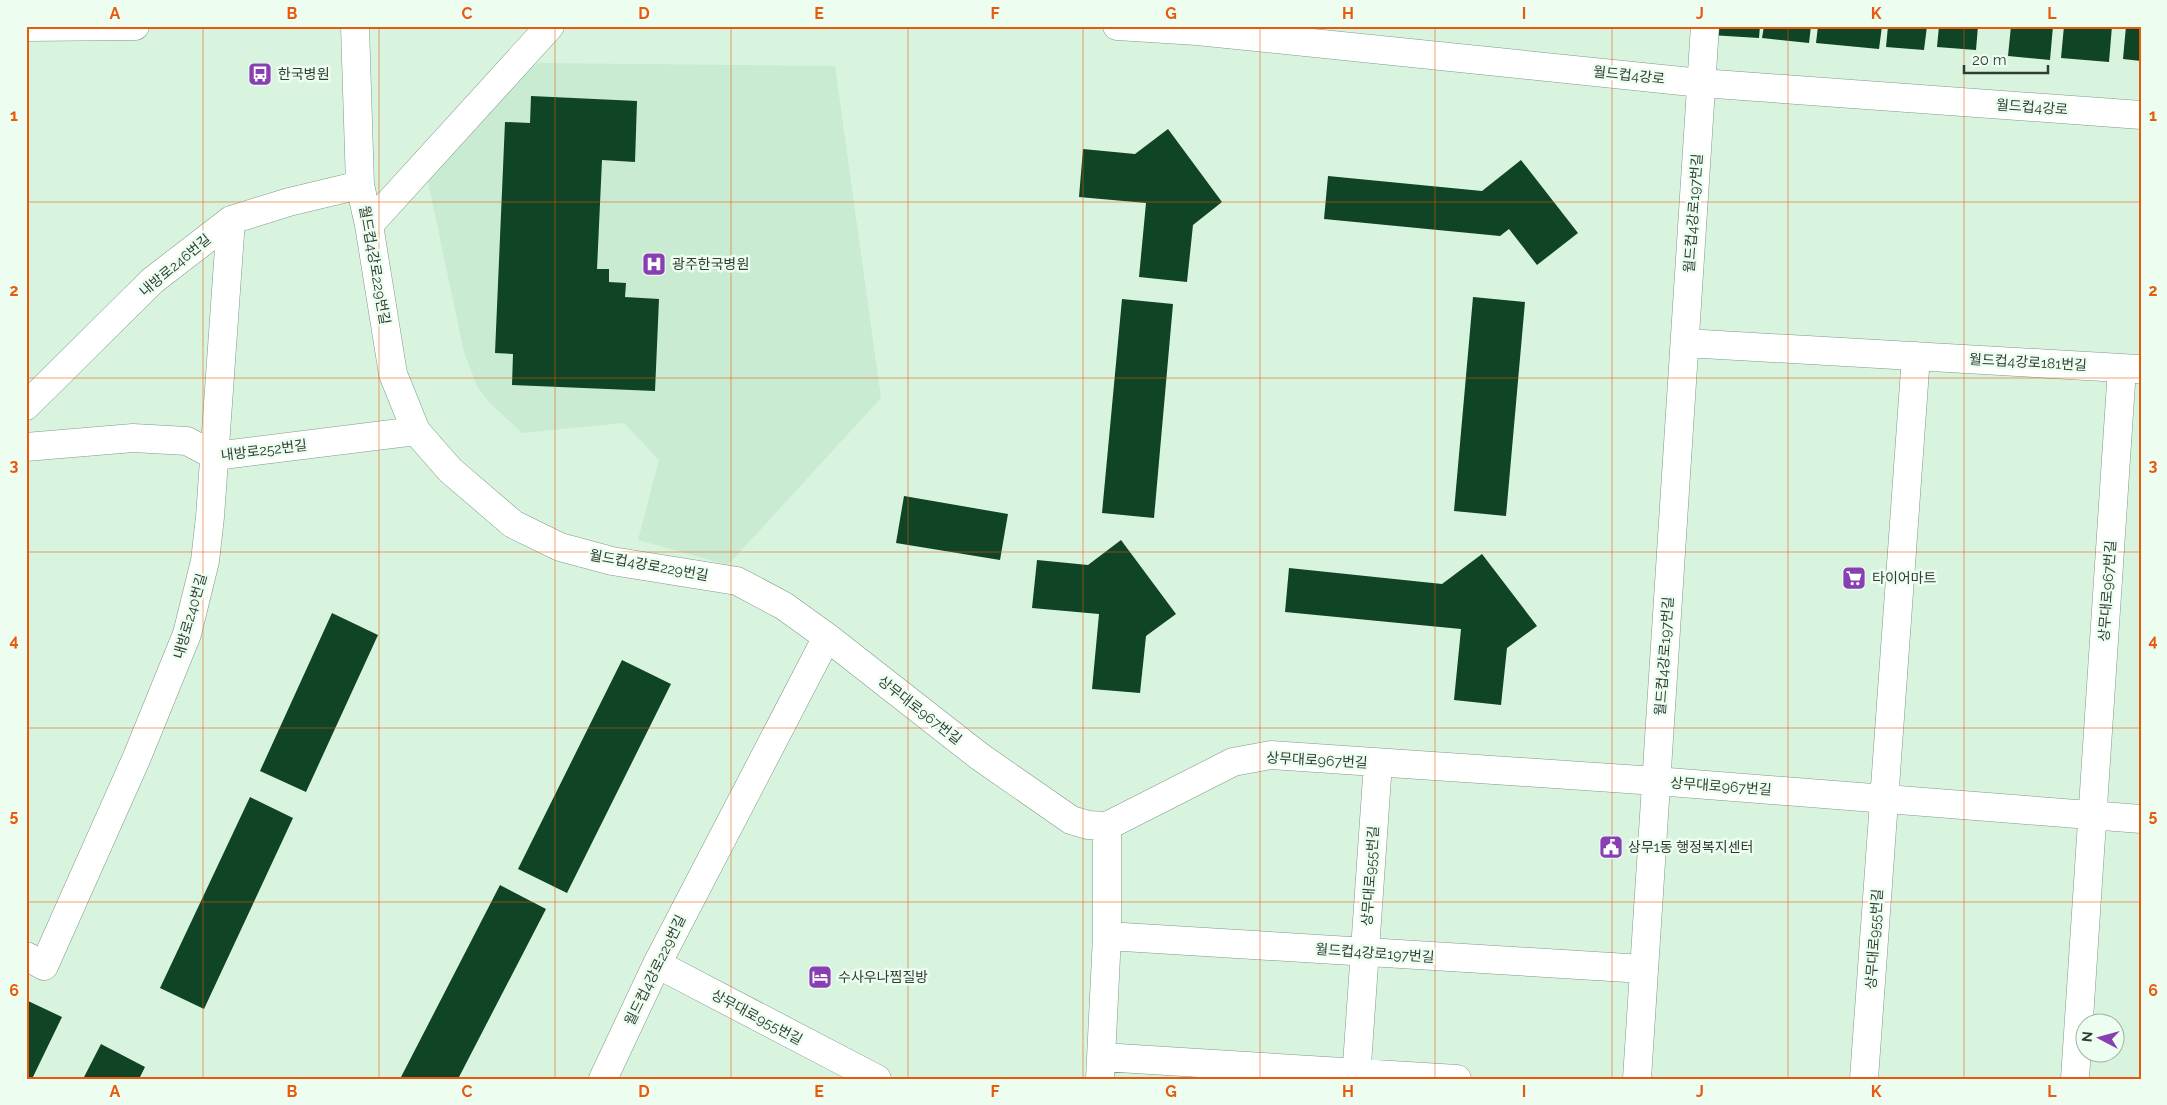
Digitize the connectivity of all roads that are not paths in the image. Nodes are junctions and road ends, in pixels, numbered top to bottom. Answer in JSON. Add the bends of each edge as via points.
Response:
{"nodes":[{"id":1,"x":135,"y":26,"type":"edge"},
{"id":2,"x":355,"y":26,"type":"edge"},
{"id":3,"x":550,"y":26,"type":"edge"},
{"id":4,"x":1117,"y":26,"type":"edge"},
{"id":5,"x":1705,"y":26,"type":"edge"},
{"id":6,"x":26,"y":27,"type":"edge"},
{"id":7,"x":1197,"y":29,"type":"edge"},
{"id":8,"x":1701,"y":83,"type":"junction"},
{"id":9,"x":2141,"y":115,"type":"edge"},
{"id":10,"x":360,"y":185,"type":"junction"},
{"id":11,"x":231,"y":220,"type":"junction"},
{"id":12,"x":369,"y":225,"type":"junction"},
{"id":13,"x":1685,"y":343,"type":"junction"},
{"id":14,"x":1916,"y":356,"type":"junction"},
{"id":15,"x":2132,"y":368,"type":"edge"},
{"id":16,"x":26,"y":406,"type":"edge"},
{"id":17,"x":416,"y":431,"type":"junction"},
{"id":18,"x":26,"y":448,"type":"edge"},
{"id":19,"x":215,"y":456,"type":"junction"},
{"id":20,"x":826,"y":637,"type":"junction"},
{"id":21,"x":1378,"y":763,"type":"junction"},
{"id":22,"x":1656,"y":782,"type":"junction"},
{"id":23,"x":1884,"y":799,"type":"junction"},
{"id":24,"x":2093,"y":815,"type":"junction"},
{"id":25,"x":2141,"y":819,"type":"edge"},
{"id":26,"x":1107,"y":826,"type":"junction"},
{"id":27,"x":1107,"y":936,"type":"junction"},
{"id":28,"x":1365,"y":952,"type":"junction"},
{"id":29,"x":26,"y":956,"type":"edge"},
{"id":30,"x":657,"y":964,"type":"junction"},
{"id":31,"x":1644,"y":969,"type":"junction"},
{"id":32,"x":1101,"y":1068,"type":"edge"},
{"id":33,"x":1356,"y":1075,"type":"edge"},
{"id":34,"x":862,"y":1076,"type":"edge"},
{"id":35,"x":603,"y":1079,"type":"edge"},
{"id":36,"x":1457,"y":1079,"type":"edge"},
{"id":37,"x":1637,"y":1079,"type":"edge"},
{"id":38,"x":1864,"y":1079,"type":"edge"},
{"id":39,"x":2075,"y":1079,"type":"edge"}],
"edges":[{"from":1,"to":6,"type":"street"},
{"from":2,"to":10,"type":"street","name":"월드컵4강로229번길"},
{"from":3,"to":12,"type":"street"},
{"from":4,"to":7,"type":"street","name":"월드컵4강로"},
{"from":5,"to":8,"type":"street","name":"월드컵4강로197번길"},
{"from":7,"to":8,"type":"street","name":"월드컵4강로"},
{"from":8,"to":9,"type":"street","name":"월드컵4강로"},
{"from":8,"to":13,"type":"street","name":"월드컵4강로197번길"},
{"from":10,"to":11,"type":"street","name":"내방로246번길"},
{"from":10,"to":12,"type":"street","name":"월드컵4강로229번길"},
{"from":11,"to":16,"type":"street","name":"내방로246번길","via":[[152,281]]},
{"from":11,"to":19,"type":"street","name":"내방로240번길"},
{"from":12,"to":17,"type":"street","name":"월드컵4강로229번길","via":[[392,374]]},
{"from":13,"to":14,"type":"street"},
{"from":13,"to":22,"type":"street","name":"월드컵4강로197번길"},
{"from":14,"to":15,"type":"street","name":"월드컵4강로181번길"},
{"from":14,"to":23,"type":"street"},
{"from":15,"to":24,"type":"street","name":"상무대로967번길"},
{"from":17,"to":19,"type":"street","name":"내방로252번길"},
{"from":17,"to":20,"type":"street","name":"월드컵4강로229번길","via":[[450,470],[513,524],[560,547],[612,561],[737,581],[784,606]]},
{"from":18,"to":19,"type":"street","name":"내방로252번길","via":[[133,438],[187,441]]},
{"from":19,"to":29,"type":"street","name":"내방로240번길","via":[[205,561],[187,634],[44,966]]},
{"from":20,"to":26,"type":"street","name":"상무대로967번길","via":[[979,756],[1047,804],[1071,820]]},
{"from":20,"to":30,"type":"street","name":"월드컵4강로229번길"},
{"from":21,"to":22,"type":"street","name":"상무대로967번길"},
{"from":21,"to":26,"type":"street","name":"상무대로967번길","via":[[1271,755],[1233,762]]},
{"from":21,"to":28,"type":"street","name":"상무대로955번길"},
{"from":22,"to":23,"type":"street","name":"상무대로967번길"},
{"from":22,"to":31,"type":"street","name":"월드컵4강로197번길"},
{"from":23,"to":24,"type":"street","name":"상무대로967번길"},
{"from":23,"to":38,"type":"street","name":"상무대로955번길"},
{"from":24,"to":25,"type":"street","name":"상무대로967번길"},
{"from":24,"to":39,"type":"street"},
{"from":26,"to":27,"type":"street"},
{"from":27,"to":28,"type":"street","name":"월드컵4강로197번길"},
{"from":27,"to":32,"type":"street"},
{"from":28,"to":31,"type":"street","name":"월드컵4강로197번길"},
{"from":28,"to":33,"type":"street","name":"상무대로955번길"},
{"from":30,"to":34,"type":"street","name":"상무대로955번길"},
{"from":30,"to":35,"type":"street","name":"월드컵4강로229번길"},
{"from":31,"to":37,"type":"street","name":"월드컵4강로197번길"},
{"from":32,"to":33,"type":"street"},
{"from":33,"to":36,"type":"street"}]}
